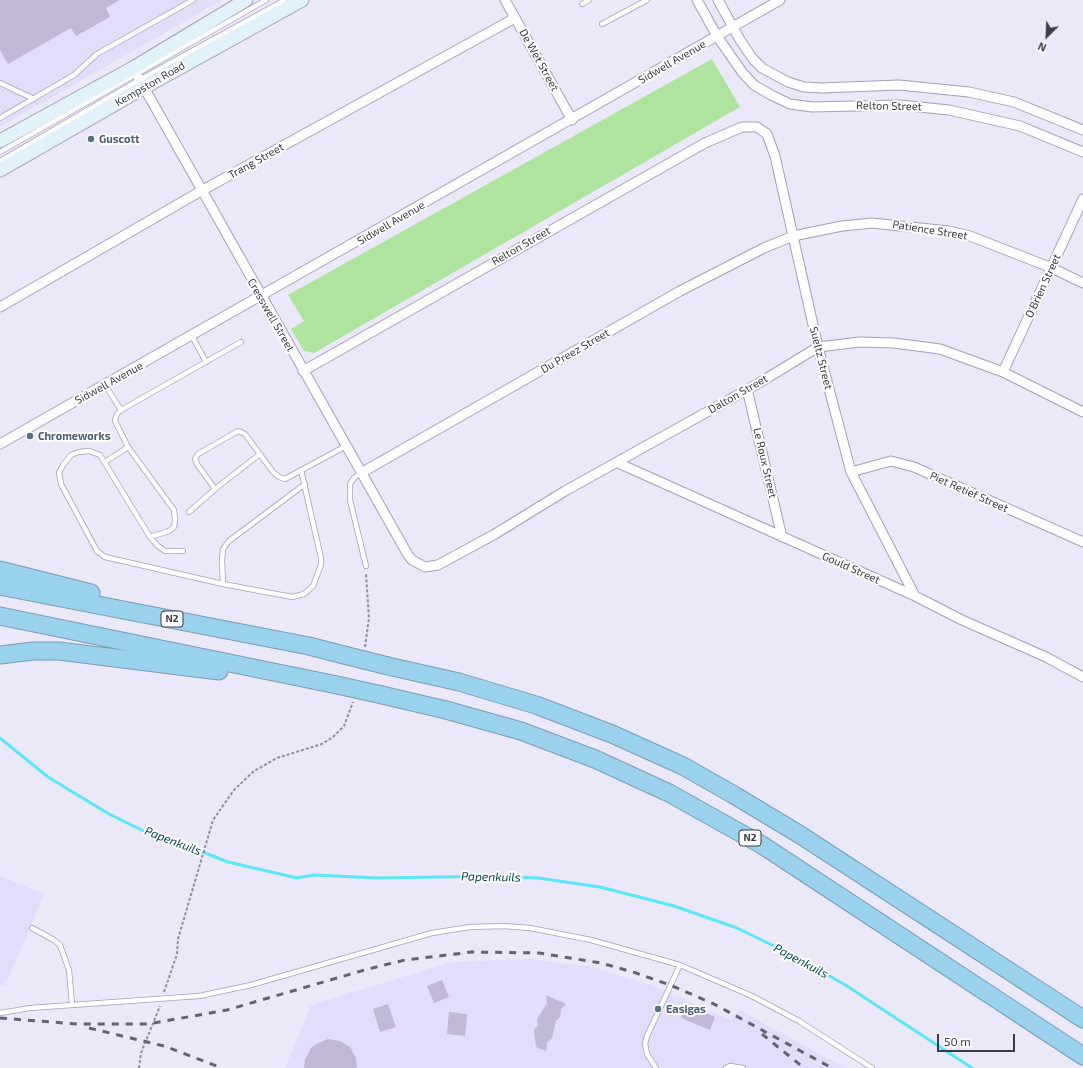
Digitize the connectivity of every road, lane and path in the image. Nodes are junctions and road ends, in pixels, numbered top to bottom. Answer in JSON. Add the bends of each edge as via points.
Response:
{"nodes":[{"id":1,"x":193,"y":0,"type":"edge"},
{"id":2,"x":246,"y":0,"type":"edge"},
{"id":3,"x":266,"y":0,"type":"edge"},
{"id":4,"x":285,"y":0,"type":"edge"},
{"id":5,"x":302,"y":0,"type":"edge"},
{"id":6,"x":505,"y":0,"type":"edge"},
{"id":7,"x":589,"y":0,"type":"edge"},
{"id":8,"x":646,"y":0,"type":"edge"},
{"id":9,"x":697,"y":0,"type":"edge"},
{"id":10,"x":718,"y":0,"type":"edge"},
{"id":11,"x":780,"y":0,"type":"edge"},
{"id":12,"x":582,"y":4,"type":"dead end"},
{"id":13,"x":515,"y":18,"type":"junction"},
{"id":14,"x":602,"y":24,"type":"dead end"},
{"id":15,"x":733,"y":27,"type":"junction"},
{"id":16,"x":717,"y":36,"type":"junction"},
{"id":17,"x":138,"y":78,"type":"junction"},
{"id":18,"x":0,"y":83,"type":"edge"},
{"id":19,"x":34,"y":99,"type":"junction"},
{"id":20,"x":0,"y":118,"type":"edge"},
{"id":21,"x":572,"y":120,"type":"junction"},
{"id":22,"x":742,"y":127,"type":"joint"},
{"id":23,"x":1083,"y":130,"type":"edge"},
{"id":24,"x":0,"y":141,"type":"edge"},
{"id":25,"x":0,"y":152,"type":"edge"},
{"id":26,"x":1083,"y":152,"type":"edge"},
{"id":27,"x":0,"y":161,"type":"edge"},
{"id":28,"x":0,"y":170,"type":"edge"},
{"id":29,"x":201,"y":191,"type":"junction"},
{"id":30,"x":1083,"y":199,"type":"edge"},
{"id":31,"x":793,"y":236,"type":"junction"},
{"id":32,"x":1052,"y":268,"type":"junction"},
{"id":33,"x":1083,"y":283,"type":"edge"},
{"id":34,"x":261,"y":296,"type":"junction"},
{"id":35,"x":0,"y":307,"type":"edge"},
{"id":36,"x":192,"y":336,"type":"junction"},
{"id":37,"x":241,"y":342,"type":"dead end"},
{"id":38,"x":818,"y":346,"type":"junction"},
{"id":39,"x":206,"y":362,"type":"junction"},
{"id":40,"x":304,"y":371,"type":"junction"},
{"id":41,"x":1003,"y":372,"type":"junction"},
{"id":42,"x":105,"y":385,"type":"junction"},
{"id":43,"x":747,"y":389,"type":"junction"},
{"id":44,"x":120,"y":410,"type":"junction"},
{"id":45,"x":1083,"y":412,"type":"edge"},
{"id":46,"x":0,"y":444,"type":"edge"},
{"id":47,"x":346,"y":446,"type":"junction"},
{"id":48,"x":128,"y":447,"type":"junction"},
{"id":49,"x":260,"y":454,"type":"junction"},
{"id":50,"x":105,"y":462,"type":"junction"},
{"id":51,"x":618,"y":463,"type":"junction"},
{"id":52,"x":301,"y":470,"type":"junction"},
{"id":53,"x":851,"y":472,"type":"junction"},
{"id":54,"x":361,"y":473,"type":"junction"},
{"id":55,"x":305,"y":484,"type":"junction"},
{"id":56,"x":215,"y":489,"type":"junction"},
{"id":57,"x":189,"y":512,"type":"dead end"},
{"id":58,"x":150,"y":537,"type":"junction"},
{"id":59,"x":782,"y":537,"type":"junction"},
{"id":60,"x":1083,"y":542,"type":"edge"},
{"id":61,"x":184,"y":551,"type":"dead end"},
{"id":62,"x":412,"y":560,"type":"joint"},
{"id":63,"x":366,"y":566,"type":"joint"},
{"id":64,"x":0,"y":570,"type":"edge"},
{"id":65,"x":223,"y":584,"type":"junction"},
{"id":66,"x":0,"y":586,"type":"edge"},
{"id":67,"x":915,"y":596,"type":"junction"},
{"id":68,"x":0,"y":616,"type":"edge"},
{"id":69,"x":309,"y":646,"type":"junction"},
{"id":70,"x":364,"y":647,"type":"dead end"},
{"id":71,"x":0,"y":655,"type":"edge"},
{"id":72,"x":1083,"y":677,"type":"edge"},
{"id":73,"x":334,"y":685,"type":"junction"},
{"id":74,"x":353,"y":700,"type":"dead end"},
{"id":75,"x":32,"y":928,"type":"dead end"},
{"id":76,"x":680,"y":966,"type":"junction"},
{"id":77,"x":162,"y":1000,"type":"junction"},
{"id":78,"x":72,"y":1004,"type":"junction"},
{"id":79,"x":0,"y":1012,"type":"edge"},
{"id":80,"x":1083,"y":1019,"type":"edge"},
{"id":81,"x":1083,"y":1056,"type":"edge"},
{"id":82,"x":139,"y":1068,"type":"edge"},
{"id":83,"x":656,"y":1068,"type":"edge"},
{"id":84,"x":726,"y":1068,"type":"edge"},
{"id":85,"x":743,"y":1068,"type":"edge"},
{"id":86,"x":872,"y":1068,"type":"edge"}],
"edges":[{"from":1,"to":19,"type":"lane","via":[[97,54],[74,75]]},
{"from":2,"to":17,"type":"main road","name":"Kempston Road"},
{"from":3,"to":17,"type":"lane"},
{"from":4,"to":17,"type":"lane"},
{"from":5,"to":17,"type":"main road","name":"Kempston Road"},
{"from":6,"to":13,"type":"street","name":"De Wet Street"},
{"from":7,"to":12,"type":"lane"},
{"from":8,"to":14,"type":"lane"},
{"from":9,"to":16,"type":"street"},
{"from":10,"to":15,"type":"street"},
{"from":11,"to":15,"type":"street","name":"Sidwell Avenue"},
{"from":13,"to":21,"type":"street","name":"De Wet Street"},
{"from":13,"to":29,"type":"street","name":"Trang Street"},
{"from":15,"to":16,"type":"street","name":"Sidwell Avenue"},
{"from":15,"to":23,"type":"street","name":"Relton Street","via":[[753,59],[762,68],[788,82],[804,87],[899,85],[969,92],[1014,102]]},
{"from":16,"to":21,"type":"street","name":"Sidwell Avenue"},
{"from":16,"to":26,"type":"street","name":"Relton Street","via":[[754,85],[790,104],[812,107],[900,105],[949,110],[1020,126]]},
{"from":17,"to":24,"type":"main road","name":"Kempston Road"},
{"from":17,"to":25,"type":"lane"},
{"from":17,"to":27,"type":"lane"},
{"from":17,"to":28,"type":"main road","name":"Kempston Road"},
{"from":17,"to":29,"type":"street","name":"Cresswell Street"},
{"from":18,"to":19,"type":"lane"},
{"from":19,"to":20,"type":"lane"},
{"from":21,"to":34,"type":"street","name":"Sidwell Avenue"},
{"from":22,"to":31,"type":"street","name":"Sueltz Street","via":[[757,127],[763,130],[771,142]]},
{"from":22,"to":40,"type":"street","name":"Relton Street","via":[[705,143]]},
{"from":29,"to":34,"type":"street","name":"Cresswell Street"},
{"from":29,"to":35,"type":"street","name":"Trang Street"},
{"from":30,"to":32,"type":"street","name":"O'Brien Street"},
{"from":31,"to":32,"type":"street","name":"Patience Street","via":[[872,223],[925,228],[970,236]]},
{"from":31,"to":38,"type":"street","name":"Sueltz Street"},
{"from":31,"to":54,"type":"street","name":"Du Preez Street","via":[[680,291]]},
{"from":32,"to":33,"type":"street","name":"Patience Street"},
{"from":32,"to":41,"type":"street","name":"O'Brien Street"},
{"from":34,"to":36,"type":"street","name":"Sidwell Avenue"},
{"from":34,"to":40,"type":"street","name":"Cresswell Street"},
{"from":36,"to":39,"type":"lane"},
{"from":36,"to":42,"type":"street","name":"Sidwell Avenue"},
{"from":37,"to":39,"type":"lane"},
{"from":38,"to":41,"type":"street","name":"Dalton Street","via":[[860,342],[920,345]]},
{"from":38,"to":43,"type":"street","name":"Dalton Street"},
{"from":38,"to":53,"type":"street","name":"Sueltz Street"},
{"from":39,"to":44,"type":"lane"},
{"from":40,"to":47,"type":"street","name":"Cresswell Street"},
{"from":41,"to":45,"type":"street","name":"Dalton Street"},
{"from":42,"to":44,"type":"lane"},
{"from":42,"to":46,"type":"street","name":"Sidwell Avenue"},
{"from":43,"to":51,"type":"street","name":"Dalton Street"},
{"from":43,"to":59,"type":"street","name":"Le Roux Street"},
{"from":44,"to":48,"type":"lane","via":[[115,420]]},
{"from":47,"to":52,"type":"lane"},
{"from":47,"to":54,"type":"street","name":"Cresswell Street"},
{"from":48,"to":50,"type":"lane"},
{"from":48,"to":58,"type":"lane","via":[[174,510],[174,527]]},
{"from":49,"to":52,"type":"lane","via":[[279,477],[285,479]]},
{"from":49,"to":56,"type":"lane"},
{"from":49,"to":56,"type":"lane","via":[[245,434],[238,431],[198,454],[195,459],[197,464]]},
{"from":50,"to":58,"type":"lane"},
{"from":50,"to":65,"type":"lane","via":[[100,455],[89,451],[79,452],[71,455],[59,473],[61,484],[97,551],[113,560]]},
{"from":51,"to":59,"type":"street","name":"Gould Street"},
{"from":51,"to":62,"type":"street","name":"Dalton Street","via":[[438,565],[425,567]]},
{"from":52,"to":55,"type":"lane"},
{"from":53,"to":60,"type":"street","name":"Piet Retief Street","via":[[891,461],[914,467]]},
{"from":53,"to":67,"type":"street","name":"Sueltz Street"},
{"from":54,"to":62,"type":"street","name":"Cresswell Street"},
{"from":54,"to":63,"type":"lane","via":[[350,484],[350,500]]},
{"from":55,"to":65,"type":"lane","via":[[229,541],[223,549]]},
{"from":55,"to":65,"type":"lane","via":[[321,558],[318,576],[312,586],[304,594],[292,598]]},
{"from":56,"to":57,"type":"lane"},
{"from":58,"to":61,"type":"lane","via":[[165,551]]},
{"from":59,"to":67,"type":"street","name":"Gould Street"},
{"from":63,"to":70,"type":"path","via":[[369,618]]},
{"from":64,"to":69,"type":"highway"},
{"from":66,"to":69,"type":"highway","number":"N2"},
{"from":67,"to":72,"type":"street","name":"Gould Street"},
{"from":68,"to":73,"type":"highway","number":"N2"},
{"from":69,"to":80,"type":"highway","number":"N2","bridge":true,"via":[[459,682],[536,705],[612,734],[683,766],[802,836]]},
{"from":71,"to":73,"type":"highway","via":[[59,651]]},
{"from":73,"to":81,"type":"highway","number":"N2","bridge":true,"via":[[446,710],[527,733],[595,759],[675,796],[762,845]]},
{"from":74,"to":77,"type":"path","via":[[351,712],[344,726],[333,737],[322,744],[277,758],[254,770],[234,790],[214,820]]},
{"from":75,"to":78,"type":"lane","via":[[60,945],[69,970]]},
{"from":76,"to":77,"type":"lane","via":[[591,940],[530,928],[470,927],[432,933],[224,992]]},
{"from":76,"to":83,"type":"lane","via":[[645,1044],[648,1057]]},
{"from":76,"to":86,"type":"lane","via":[[752,996],[800,1021]]},
{"from":77,"to":78,"type":"lane"},
{"from":77,"to":82,"type":"path","via":[[141,1053]]},
{"from":78,"to":79,"type":"lane"},
{"from":84,"to":85,"type":"lane"}]}
